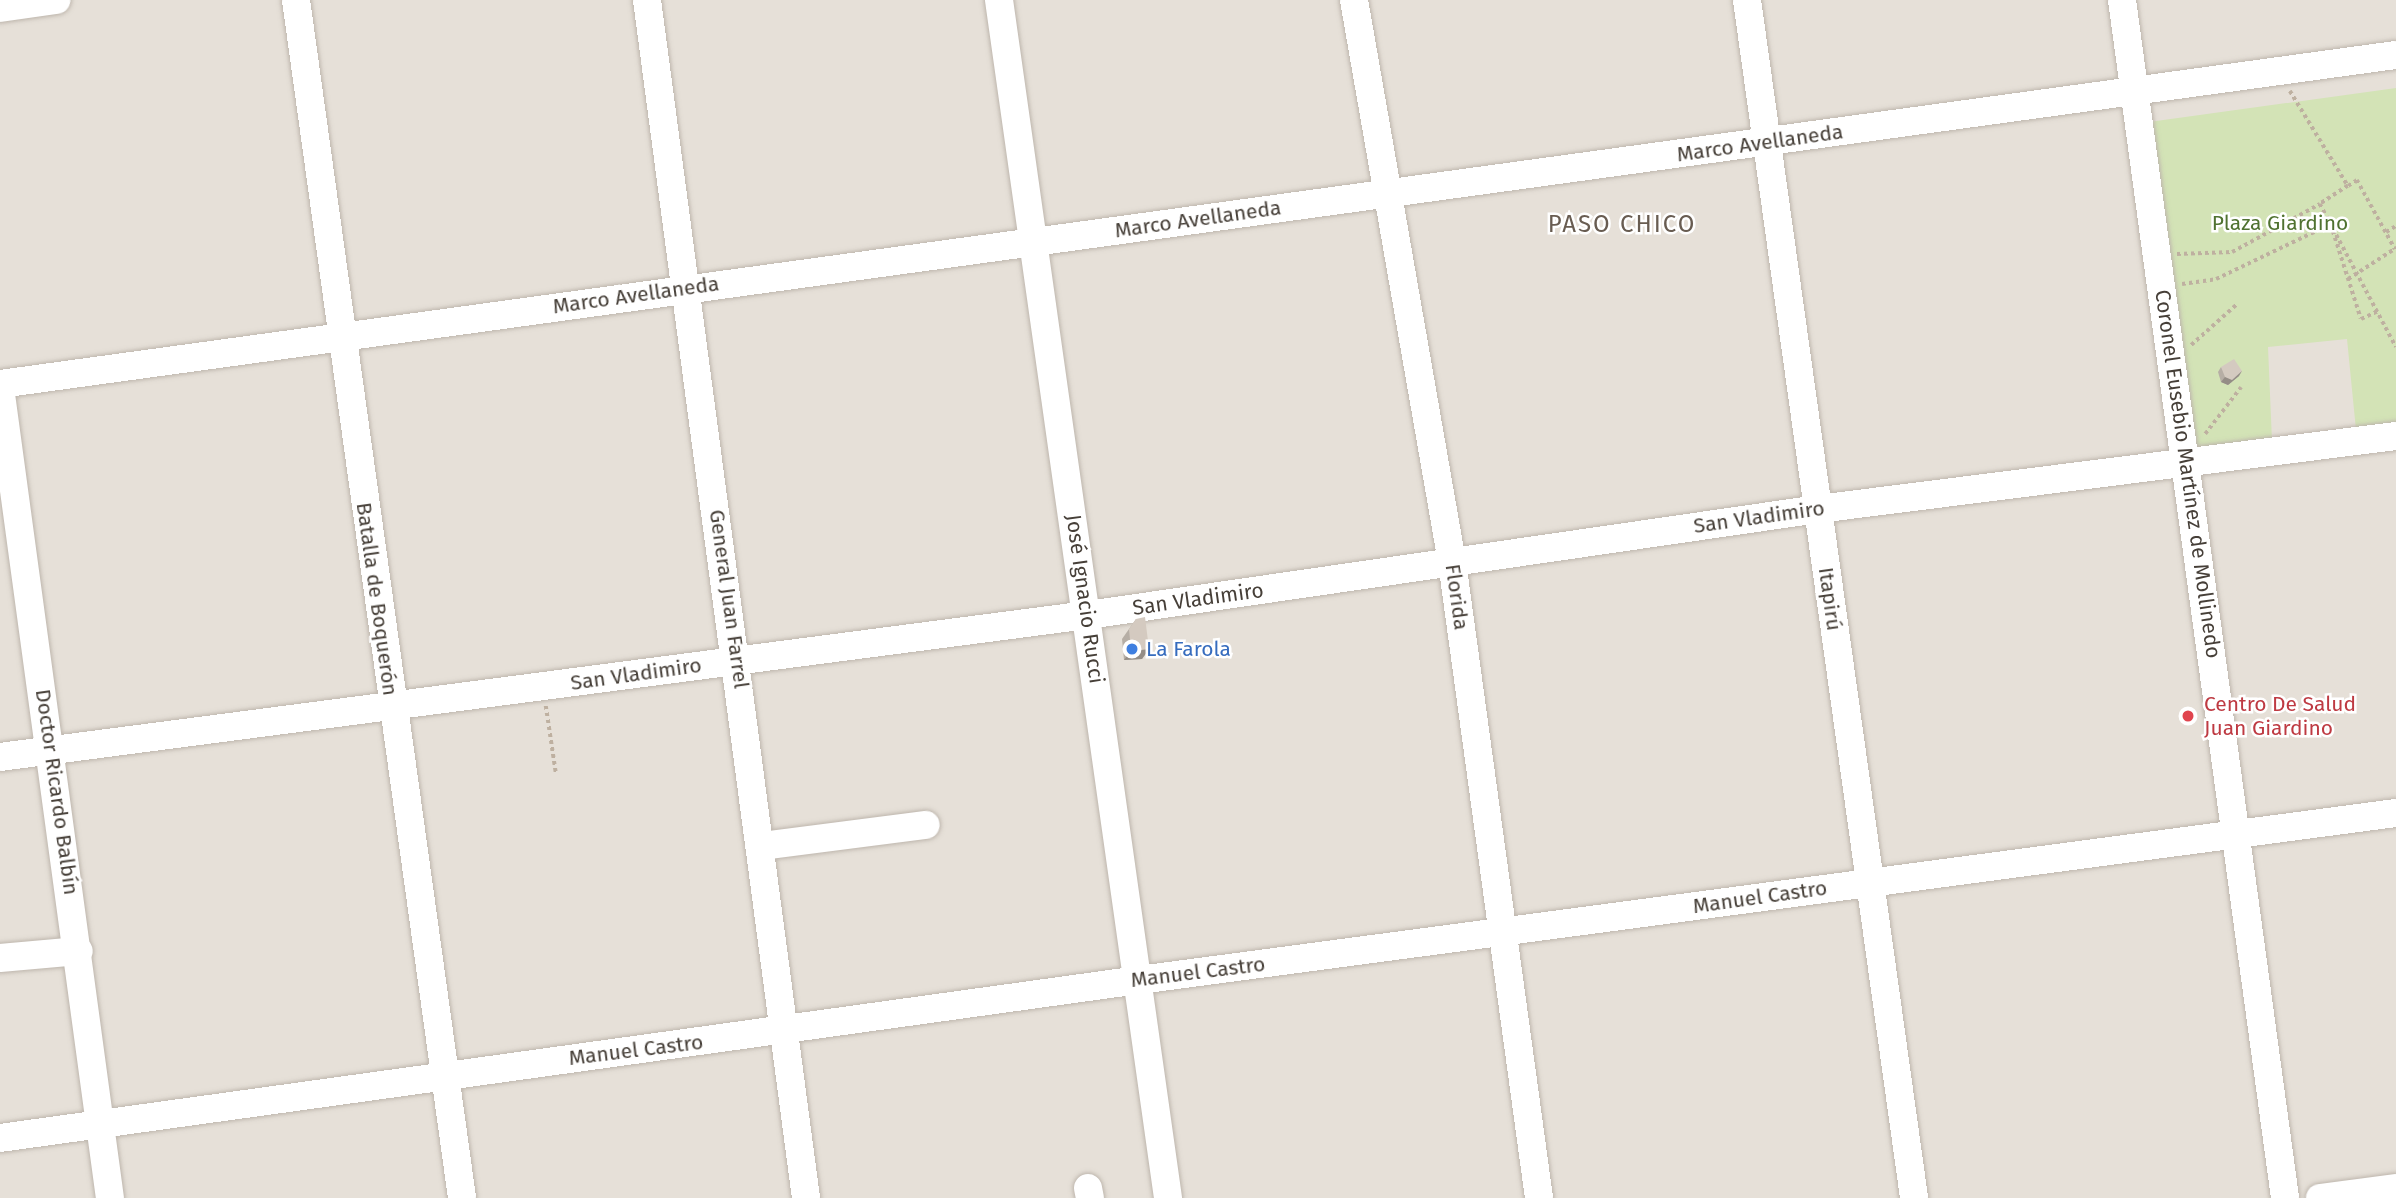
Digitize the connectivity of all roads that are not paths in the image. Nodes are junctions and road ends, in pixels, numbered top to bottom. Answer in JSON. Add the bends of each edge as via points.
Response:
{"nodes":[{"id":1,"x":56,"y":0,"type":"edge"},
{"id":2,"x":296,"y":0,"type":"edge"},
{"id":3,"x":647,"y":0,"type":"edge"},
{"id":4,"x":999,"y":0,"type":"edge"},
{"id":5,"x":1354,"y":0,"type":"edge"},
{"id":6,"x":1747,"y":0,"type":"edge"},
{"id":7,"x":2122,"y":0,"type":"edge"},
{"id":8,"x":0,"y":8,"type":"edge"},
{"id":9,"x":2396,"y":55,"type":"edge"},
{"id":10,"x":2135,"y":92,"type":"junction"},
{"id":11,"x":1768,"y":142,"type":"junction"},
{"id":12,"x":1388,"y":193,"type":"junction"},
{"id":13,"x":1034,"y":242,"type":"junction"},
{"id":14,"x":686,"y":288,"type":"junction"},
{"id":15,"x":341,"y":336,"type":"junction"},
{"id":16,"x":0,"y":385,"type":"edge"},
{"id":17,"x":2396,"y":436,"type":"edge"},
{"id":18,"x":2182,"y":463,"type":"junction"},
{"id":19,"x":6,"y":479,"type":"edge"},
{"id":20,"x":1818,"y":509,"type":"junction"},
{"id":21,"x":1452,"y":562,"type":"junction"},
{"id":22,"x":1088,"y":615,"type":"junction"},
{"id":23,"x":738,"y":661,"type":"junction"},
{"id":24,"x":392,"y":707,"type":"junction"},
{"id":25,"x":52,"y":751,"type":"junction"},
{"id":26,"x":0,"y":757,"type":"edge"},
{"id":27,"x":2396,"y":813,"type":"edge"},
{"id":28,"x":926,"y":825,"type":"dead end"},
{"id":29,"x":2236,"y":835,"type":"junction"},
{"id":30,"x":761,"y":846,"type":"junction"},
{"id":31,"x":1870,"y":881,"type":"junction"},
{"id":32,"x":1505,"y":933,"type":"junction"},
{"id":33,"x":79,"y":951,"type":"junction"},
{"id":34,"x":0,"y":958,"type":"edge"},
{"id":35,"x":1139,"y":980,"type":"junction"},
{"id":36,"x":784,"y":1031,"type":"junction"},
{"id":37,"x":445,"y":1074,"type":"junction"},
{"id":38,"x":101,"y":1125,"type":"junction"},
{"id":39,"x":0,"y":1138,"type":"edge"},
{"id":40,"x":2396,"y":1188,"type":"edge"},
{"id":41,"x":110,"y":1198,"type":"edge"},
{"id":42,"x":462,"y":1198,"type":"edge"},
{"id":43,"x":806,"y":1198,"type":"edge"},
{"id":44,"x":1168,"y":1198,"type":"edge"},
{"id":45,"x":1539,"y":1198,"type":"edge"},
{"id":46,"x":1914,"y":1198,"type":"edge"},
{"id":47,"x":2285,"y":1198,"type":"edge"},
{"id":48,"x":2320,"y":1198,"type":"edge"}],
"edges":[{"from":1,"to":8,"type":"street"},
{"from":2,"to":15,"type":"street","name":"Batalla de Boquerón"},
{"from":3,"to":14,"type":"street","name":"General Juan Farrel"},
{"from":4,"to":13,"type":"street","name":"José Ignacio Rucci"},
{"from":5,"to":12,"type":"street","name":"Florida"},
{"from":6,"to":11,"type":"street","name":"Itapirú"},
{"from":7,"to":10,"type":"street","name":"Coronel Eusebio Martínez de Mollinedo"},
{"from":9,"to":10,"type":"street","name":"Marco Avellaneda"},
{"from":10,"to":11,"type":"street","name":"Marco Avellaneda"},
{"from":10,"to":18,"type":"street","name":"Coronel Eusebio Martínez de Mollinedo"},
{"from":11,"to":12,"type":"street","name":"Marco Avellaneda"},
{"from":11,"to":20,"type":"street","name":"Itapirú"},
{"from":12,"to":13,"type":"street","name":"Marco Avellaneda"},
{"from":12,"to":21,"type":"street","name":"Florida"},
{"from":13,"to":14,"type":"street","name":"Marco Avellaneda"},
{"from":13,"to":22,"type":"street","name":"José Ignacio Rucci"},
{"from":14,"to":15,"type":"street","name":"Marco Avellaneda"},
{"from":14,"to":23,"type":"street","name":"General Juan Farrel"},
{"from":15,"to":16,"type":"street","name":"Marco Avellaneda"},
{"from":15,"to":24,"type":"street","name":"Batalla de Boquerón"},
{"from":16,"to":19,"type":"street","name":"Doctor Ricardo Balbín"},
{"from":17,"to":18,"type":"street","name":"San Vladimiro"},
{"from":18,"to":20,"type":"street","name":"San Vladimiro"},
{"from":18,"to":29,"type":"street","name":"Coronel Eusebio Martínez de Mollinedo"},
{"from":19,"to":25,"type":"street","name":"Doctor Ricardo Balbín"},
{"from":20,"to":21,"type":"street","name":"San Vladimiro"},
{"from":20,"to":31,"type":"street","name":"Itapirú"},
{"from":21,"to":22,"type":"street","name":"San Vladimiro"},
{"from":21,"to":32,"type":"street","name":"Florida"},
{"from":22,"to":23,"type":"street","name":"San Vladimiro"},
{"from":22,"to":35,"type":"street","name":"José Ignacio Rucci"},
{"from":23,"to":24,"type":"street","name":"San Vladimiro"},
{"from":23,"to":30,"type":"street","name":"General Juan Farrel"},
{"from":24,"to":25,"type":"street","name":"San Vladimiro"},
{"from":24,"to":37,"type":"street","name":"Batalla de Boquerón"},
{"from":25,"to":26,"type":"street","name":"San Vladimiro"},
{"from":25,"to":33,"type":"street","name":"Doctor Ricardo Balbín"},
{"from":27,"to":29,"type":"street","name":"Manuel Castro"},
{"from":28,"to":30,"type":"street"},
{"from":29,"to":31,"type":"street","name":"Manuel Castro"},
{"from":29,"to":47,"type":"street","name":"Coronel Eusebio Martínez de Mollinedo"},
{"from":30,"to":36,"type":"street","name":"General Juan Farrel"},
{"from":31,"to":32,"type":"street","name":"Manuel Castro"},
{"from":31,"to":46,"type":"street","name":"Itapirú"},
{"from":32,"to":35,"type":"street","name":"Manuel Castro"},
{"from":32,"to":45,"type":"street","name":"Florida"},
{"from":33,"to":34,"type":"street"},
{"from":33,"to":38,"type":"street","name":"Doctor Ricardo Balbín"},
{"from":35,"to":36,"type":"street","name":"Manuel Castro"},
{"from":35,"to":44,"type":"street","name":"José Ignacio Rucci"},
{"from":36,"to":37,"type":"street","name":"Manuel Castro"},
{"from":36,"to":43,"type":"street","name":"General Juan Farrel"},
{"from":37,"to":38,"type":"street","name":"Manuel Castro"},
{"from":37,"to":42,"type":"street","name":"Batalla de Boquerón"},
{"from":38,"to":39,"type":"street","name":"Manuel Castro"},
{"from":38,"to":41,"type":"street","name":"Doctor Ricardo Balbín"},
{"from":40,"to":48,"type":"street"}]}
